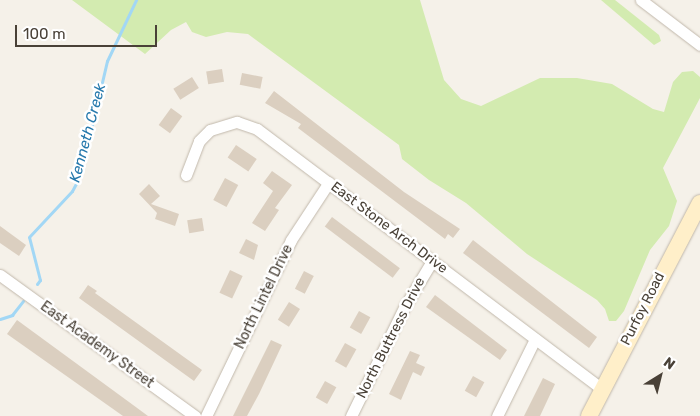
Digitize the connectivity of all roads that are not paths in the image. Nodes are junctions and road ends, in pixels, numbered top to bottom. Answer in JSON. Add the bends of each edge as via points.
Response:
{"nodes":[{"id":1,"x":641,"y":0,"type":"edge"},
{"id":2,"x":700,"y":45,"type":"edge"},
{"id":3,"x":186,"y":175,"type":"dead end"},
{"id":4,"x":329,"y":182,"type":"junction"},
{"id":5,"x":700,"y":204,"type":"edge"},
{"id":6,"x":432,"y":262,"type":"junction"},
{"id":7,"x":0,"y":275,"type":"edge"},
{"id":8,"x":535,"y":339,"type":"junction"},
{"id":9,"x":602,"y":389,"type":"junction"},
{"id":10,"x":195,"y":416,"type":"edge"},
{"id":11,"x":206,"y":416,"type":"edge"},
{"id":12,"x":351,"y":416,"type":"edge"},
{"id":13,"x":497,"y":416,"type":"edge"},
{"id":14,"x":589,"y":416,"type":"edge"}],
"edges":[{"from":1,"to":2,"type":"street"},
{"from":3,"to":4,"type":"street","name":"East Stone Arch Drive","via":[[204,135],[226,123],[237,122],[257,129]]},
{"from":4,"to":6,"type":"street","name":"East Stone Arch Drive"},
{"from":4,"to":11,"type":"street","name":"North Lintel Drive","via":[[291,240]]},
{"from":5,"to":9,"type":"street","name":"Purfoy Road"},
{"from":6,"to":8,"type":"street","name":"East Stone Arch Drive"},
{"from":6,"to":12,"type":"street","name":"North Buttress Drive","via":[[404,306]]},
{"from":7,"to":10,"type":"street","name":"East Academy Street"},
{"from":8,"to":9,"type":"street","name":"East Stone Arch Drive"},
{"from":8,"to":13,"type":"street"},
{"from":9,"to":14,"type":"street","name":"Purfoy Road"}]}
